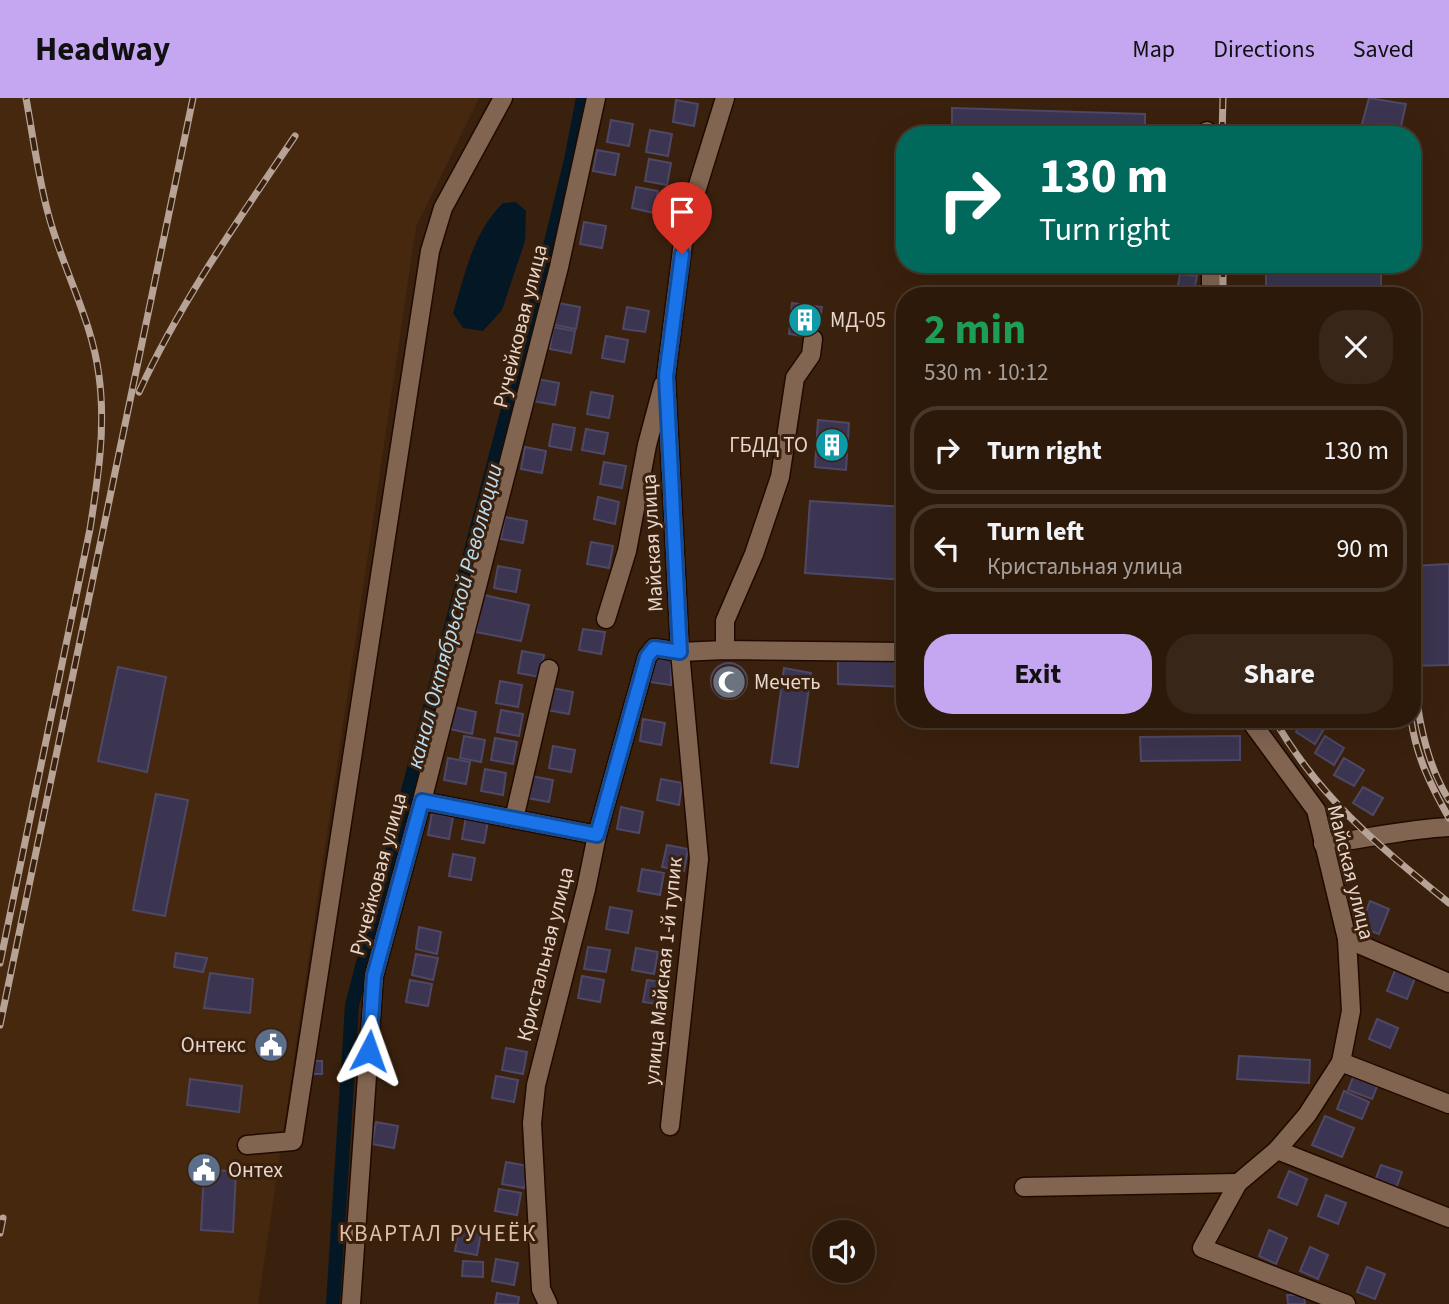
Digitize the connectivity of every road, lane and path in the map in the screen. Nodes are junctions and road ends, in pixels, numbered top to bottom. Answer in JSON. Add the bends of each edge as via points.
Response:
{"nodes":[{"id":1,"x":503,"y":98,"type":"edge"},
{"id":2,"x":596,"y":98,"type":"edge"},
{"id":3,"x":725,"y":98,"type":"edge"},
{"id":4,"x":813,"y":339,"type":"dead end"},
{"id":5,"x":666,"y":376,"type":"junction"},
{"id":6,"x":606,"y":619,"type":"dead end"},
{"id":7,"x":725,"y":650,"type":"junction"},
{"id":8,"x":680,"y":652,"type":"junction"},
{"id":9,"x":896,"y":652,"type":"edge"},
{"id":10,"x":550,"y":668,"type":"dead end"},
{"id":11,"x":1255,"y":728,"type":"edge"},
{"id":12,"x":422,"y":801,"type":"junction"},
{"id":13,"x":513,"y":819,"type":"junction"},
{"id":14,"x":1449,"y":827,"type":"edge"},
{"id":15,"x":597,"y":835,"type":"junction"},
{"id":16,"x":1323,"y":844,"type":"junction"},
{"id":17,"x":1347,"y":939,"type":"junction"},
{"id":18,"x":1449,"y":983,"type":"edge"},
{"id":19,"x":1341,"y":1062,"type":"junction"},
{"id":20,"x":1449,"y":1104,"type":"edge"},
{"id":21,"x":670,"y":1126,"type":"dead end"},
{"id":22,"x":247,"y":1145,"type":"dead end"},
{"id":23,"x":1277,"y":1150,"type":"junction"},
{"id":24,"x":1238,"y":1183,"type":"junction"},
{"id":25,"x":1024,"y":1187,"type":"dead end"},
{"id":26,"x":1449,"y":1218,"type":"edge"},
{"id":27,"x":1312,"y":1297,"type":"edge"},
{"id":28,"x":351,"y":1304,"type":"edge"},
{"id":29,"x":548,"y":1304,"type":"edge"},
{"id":30,"x":1346,"y":1304,"type":"edge"}],
"edges":[{"from":1,"to":22,"type":"street","via":[[443,208],[430,251],[293,1141]]},
{"from":2,"to":12,"type":"street","name":"Ручейковая улица","via":[[559,267]]},
{"from":3,"to":5,"type":"street","name":"Майская улица","via":[[685,227]]},
{"from":4,"to":7,"type":"street","via":[[811,355],[796,378],[780,477],[725,621]]},
{"from":5,"to":6,"type":"street","name":"Майская улица","via":[[653,418],[627,551]]},
{"from":5,"to":8,"type":"street","name":"Майская улица"},
{"from":7,"to":8,"type":"street"},
{"from":7,"to":9,"type":"street"},
{"from":8,"to":15,"type":"street","name":"Кристальная улица","via":[[654,648],[647,657]]},
{"from":8,"to":21,"type":"street","name":"улица Майская 1-й тупик","via":[[699,859]]},
{"from":10,"to":13,"type":"street"},
{"from":11,"to":16,"type":"street","name":"Майская улица","via":[[1316,810]]},
{"from":12,"to":13,"type":"street"},
{"from":12,"to":28,"type":"street","name":"Ручейковая улица","via":[[374,976]]},
{"from":13,"to":15,"type":"street"},
{"from":14,"to":16,"type":"street","via":[[1415,828]]},
{"from":15,"to":29,"type":"street","name":"Кристальная улица","via":[[536,1085],[533,1137],[541,1289]]},
{"from":16,"to":17,"type":"street","name":"Майская улица"},
{"from":17,"to":18,"type":"street"},
{"from":17,"to":19,"type":"street","name":"Майская улица","via":[[1352,1011]]},
{"from":19,"to":20,"type":"street"},
{"from":19,"to":23,"type":"street","name":"Майская улица","via":[[1307,1115]]},
{"from":23,"to":24,"type":"street","name":"Майская улица"},
{"from":23,"to":26,"type":"street"},
{"from":24,"to":25,"type":"street"},
{"from":24,"to":27,"type":"street","name":"Майская улица","via":[[1202,1248]]},
{"from":27,"to":30,"type":"street"}]}
